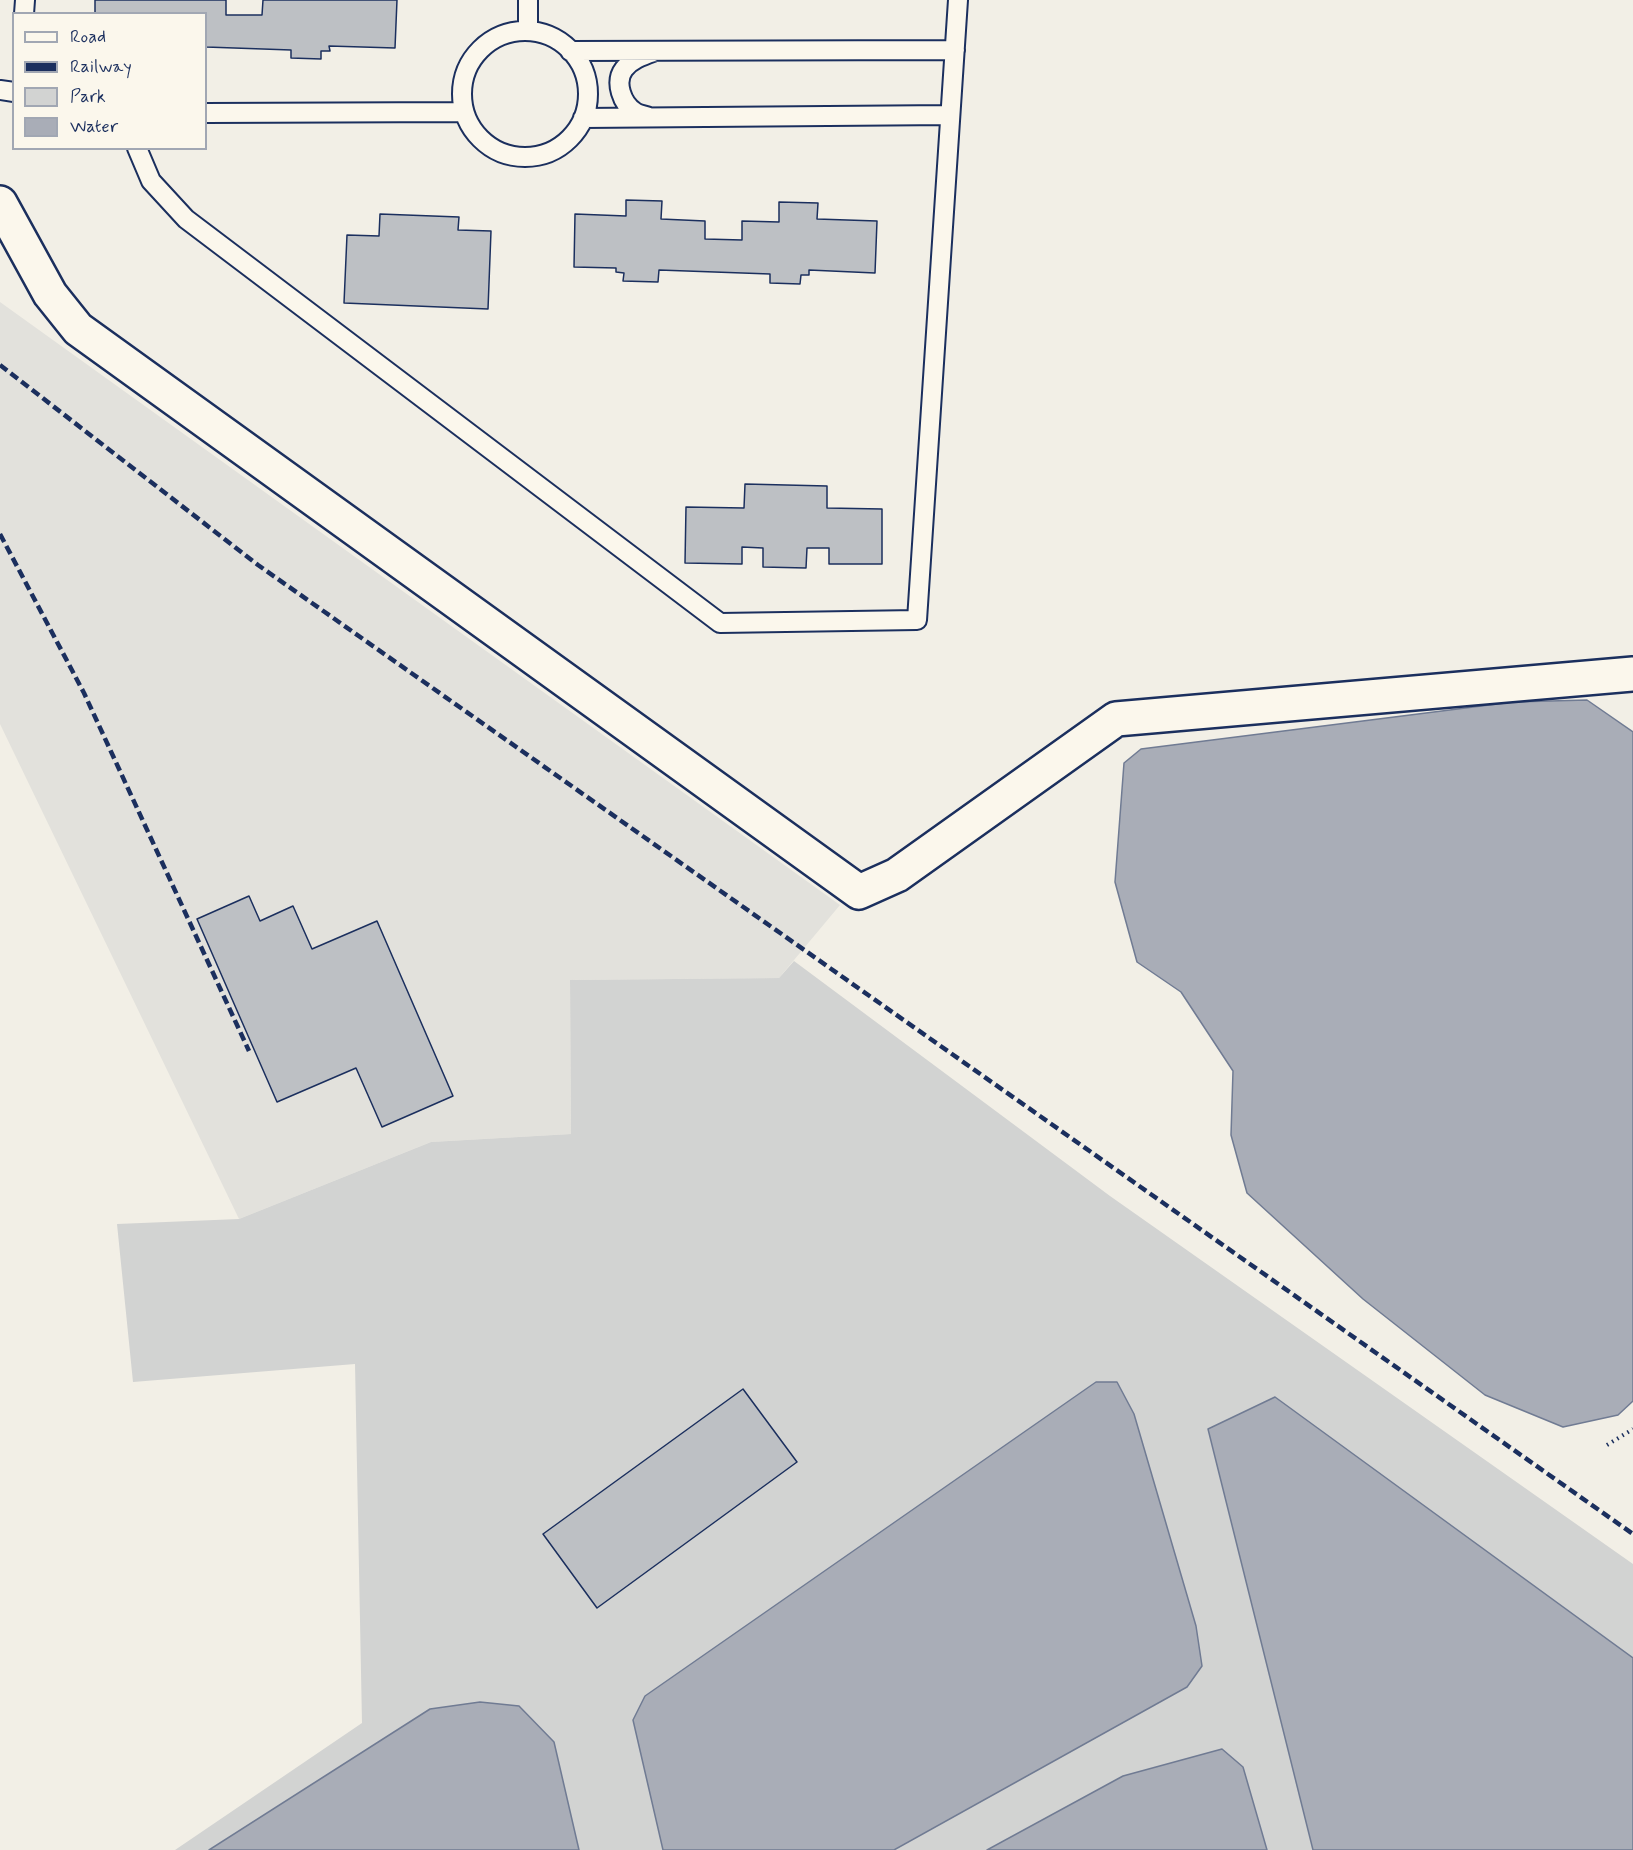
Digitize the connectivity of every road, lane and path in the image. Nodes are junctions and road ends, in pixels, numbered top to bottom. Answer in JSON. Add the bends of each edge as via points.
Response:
{"nodes":[{"id":1,"x":528,"y":0,"type":"edge"},
{"id":2,"x":958,"y":0,"type":"edge"},
{"id":3,"x":528,"y":31,"type":"junction"},
{"id":4,"x":657,"y":50,"type":"junction"},
{"id":5,"x":955,"y":50,"type":"junction"},
{"id":6,"x":570,"y":51,"type":"junction"},
{"id":7,"x":464,"y":112,"type":"junction"},
{"id":8,"x":207,"y":113,"type":"edge"},
{"id":9,"x":950,"y":115,"type":"junction"},
{"id":10,"x":584,"y":118,"type":"junction"},
{"id":11,"x":653,"y":118,"type":"junction"},
{"id":12,"x":138,"y":150,"type":"edge"},
{"id":13,"x":0,"y":202,"type":"edge"},
{"id":14,"x":1633,"y":674,"type":"edge"},
{"id":15,"x":1633,"y":1429,"type":"edge"},
{"id":16,"x":1607,"y":1445,"type":"dead end"}],
"edges":[{"from":1,"to":3,"type":"lane"},
{"from":2,"to":5,"type":"lane"},
{"from":3,"to":6,"type":"lane","via":[[548,35]]},
{"from":3,"to":7,"type":"lane","via":[[508,33],[475,55],[465,72],[461,93]]},
{"from":4,"to":5,"type":"lane"},
{"from":4,"to":6,"type":"lane"},
{"from":4,"to":11,"type":"lane","via":[[635,59],[622,71],[619,87],[635,112]]},
{"from":5,"to":9,"type":"lane"},
{"from":6,"to":10,"type":"lane","via":[[586,79]]},
{"from":7,"to":8,"type":"lane"},
{"from":7,"to":10,"type":"lane","via":[[472,130],[486,144],[502,153],[522,157],[541,155],[558,147],[573,135]]},
{"from":9,"to":11,"type":"lane"},
{"from":9,"to":12,"type":"lane","via":[[916,620],[720,623],[186,219],[151,182]]},
{"from":10,"to":11,"type":"lane"},
{"from":13,"to":14,"type":"street","via":[[50,294],[78,329],[859,892],[897,875],[1116,719]]},
{"from":15,"to":16,"type":"path"}]}
